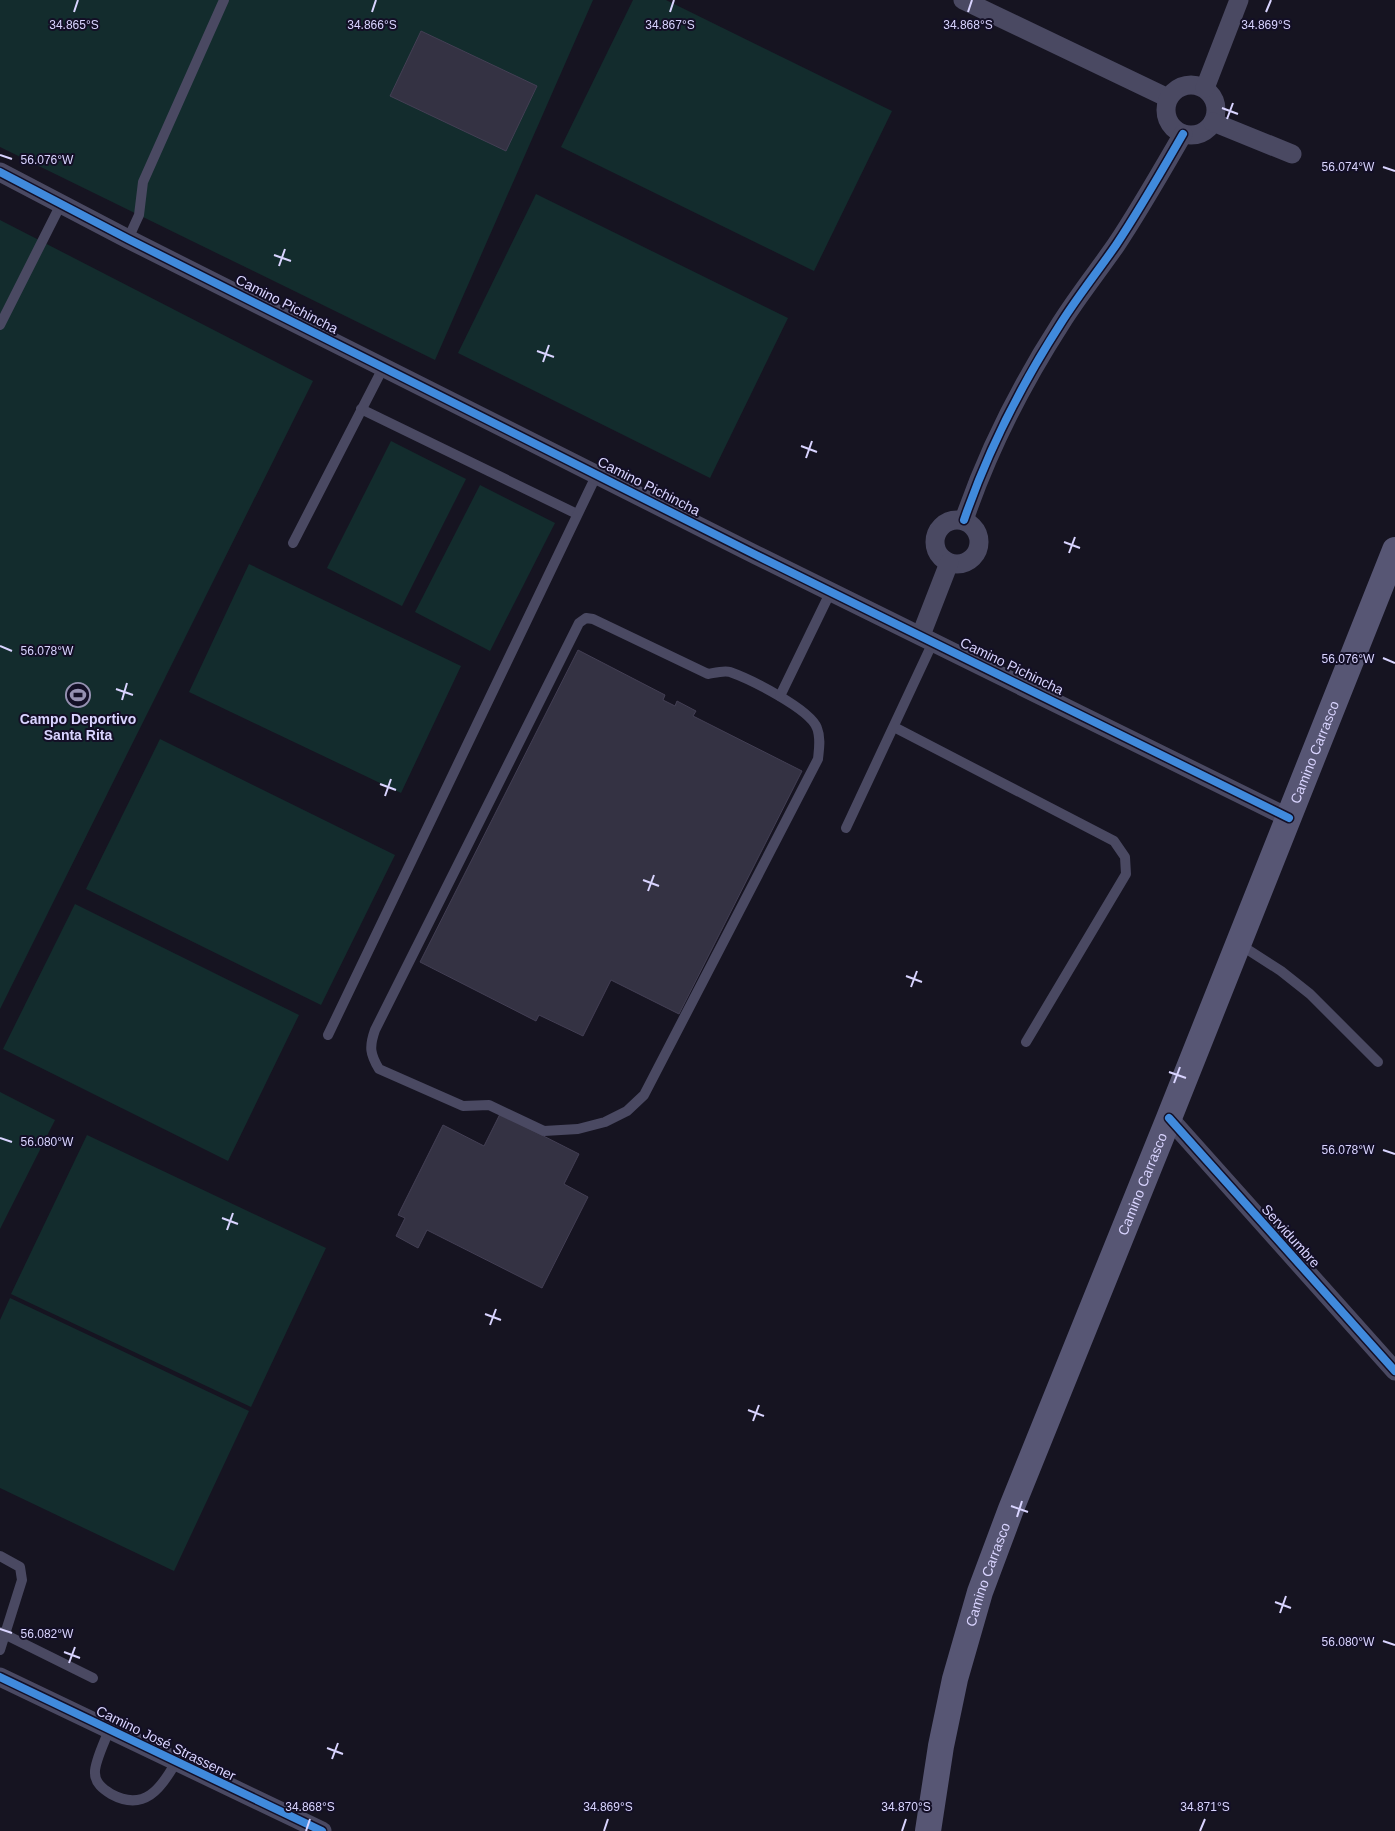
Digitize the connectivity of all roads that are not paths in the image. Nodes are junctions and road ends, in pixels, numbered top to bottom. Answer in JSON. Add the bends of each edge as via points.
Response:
{"nodes":[{"id":1,"x":224,"y":0,"type":"edge"},
{"id":2,"x":963,"y":0,"type":"edge"},
{"id":3,"x":1239,"y":0,"type":"edge"},
{"id":4,"x":1205,"y":88,"type":"junction"},
{"id":5,"x":1168,"y":98,"type":"junction"},
{"id":6,"x":1213,"y":122,"type":"junction"},
{"id":7,"x":1183,"y":134,"type":"junction"},
{"id":8,"x":1292,"y":154,"type":"dead end"},
{"id":9,"x":0,"y":172,"type":"edge"},
{"id":10,"x":60,"y":204,"type":"junction"},
{"id":11,"x":128,"y":239,"type":"junction"},
{"id":12,"x":0,"y":325,"type":"edge"},
{"id":13,"x":384,"y":366,"type":"junction"},
{"id":14,"x":362,"y":409,"type":"junction"},
{"id":15,"x":596,"y":474,"type":"junction"},
{"id":16,"x":577,"y":514,"type":"junction"},
{"id":17,"x":964,"y":520,"type":"junction"},
{"id":18,"x":293,"y":543,"type":"dead end"},
{"id":19,"x":1395,"y":550,"type":"edge"},
{"id":20,"x":949,"y":563,"type":"junction"},
{"id":21,"x":831,"y":591,"type":"junction"},
{"id":22,"x":927,"y":638,"type":"junction"},
{"id":23,"x":780,"y":696,"type":"junction"},
{"id":24,"x":894,"y":727,"type":"junction"},
{"id":25,"x":1289,"y":818,"type":"junction"},
{"id":26,"x":846,"y":828,"type":"dead end"},
{"id":27,"x":1239,"y":944,"type":"junction"},
{"id":28,"x":328,"y":1035,"type":"dead end"},
{"id":29,"x":1026,"y":1042,"type":"dead end"},
{"id":30,"x":1378,"y":1062,"type":"dead end"},
{"id":31,"x":1169,"y":1118,"type":"junction"},
{"id":32,"x":1395,"y":1371,"type":"edge"},
{"id":33,"x":0,"y":1556,"type":"edge"},
{"id":34,"x":2,"y":1633,"type":"edge"},
{"id":35,"x":0,"y":1650,"type":"edge"},
{"id":36,"x":0,"y":1677,"type":"edge"},
{"id":37,"x":93,"y":1678,"type":"dead end"},
{"id":38,"x":110,"y":1730,"type":"junction"},
{"id":39,"x":176,"y":1762,"type":"junction"},
{"id":40,"x":322,"y":1831,"type":"edge"},
{"id":41,"x":928,"y":1831,"type":"edge"}],
"edges":[{"from":1,"to":11,"type":"lane","via":[[143,182],[139,215]]},
{"from":2,"to":5,"type":"street"},
{"from":3,"to":4,"type":"street"},
{"from":4,"to":5,"type":"street","via":[[1189,84],[1180,86]]},
{"from":4,"to":6,"type":"street","via":[[1215,100]]},
{"from":5,"to":7,"type":"street","via":[[1165,106],[1169,123]]},
{"from":6,"to":7,"type":"street","via":[[1200,134]]},
{"from":6,"to":8,"type":"street"},
{"from":7,"to":17,"type":"street","via":[[1148,195],[1062,321],[1028,378],[998,433]]},
{"from":9,"to":10,"type":"street","name":"Camino Pichincha"},
{"from":10,"to":11,"type":"street","name":"Camino Pichincha"},
{"from":10,"to":12,"type":"lane"},
{"from":11,"to":13,"type":"street","name":"Camino Pichincha"},
{"from":13,"to":14,"type":"lane"},
{"from":13,"to":15,"type":"street","name":"Camino Pichincha"},
{"from":14,"to":16,"type":"lane"},
{"from":14,"to":18,"type":"lane"},
{"from":15,"to":16,"type":"lane"},
{"from":15,"to":21,"type":"street","name":"Camino Pichincha"},
{"from":16,"to":28,"type":"lane"},
{"from":17,"to":20,"type":"street","via":[[950,520],[939,529],[934,542],[938,555]]},
{"from":17,"to":20,"type":"street","via":[[975,529],[980,542],[975,556],[963,564]]},
{"from":19,"to":25,"type":"main road","name":"Camino Carrasco"},
{"from":20,"to":22,"type":"street"},
{"from":21,"to":22,"type":"street","name":"Camino Pichincha"},
{"from":21,"to":23,"type":"lane"},
{"from":22,"to":24,"type":"lane"},
{"from":22,"to":25,"type":"street","name":"Camino Pichincha"},
{"from":23,"to":23,"type":"lane","via":[[728,671],[708,674],[594,619],[586,618],[580,623],[375,1030],[371,1052],[380,1069],[463,1106],[489,1106],[544,1131],[592,1126],[627,1111],[644,1095],[655,1075],[818,759],[817,726]]},
{"from":24,"to":26,"type":"lane"},
{"from":24,"to":29,"type":"lane","via":[[1114,841],[1126,857],[1126,874]]},
{"from":25,"to":27,"type":"main road","name":"Camino Carrasco"},
{"from":27,"to":30,"type":"lane","via":[[1310,994]]},
{"from":27,"to":31,"type":"main road","name":"Camino Carrasco"},
{"from":31,"to":32,"type":"street","name":"Servidumbre"},
{"from":31,"to":41,"type":"main road","name":"Camino Carrasco","via":[[980,1592],[955,1679]]},
{"from":33,"to":34,"type":"lane","via":[[20,1566],[22,1574]]},
{"from":34,"to":35,"type":"lane"},
{"from":34,"to":37,"type":"lane"},
{"from":36,"to":38,"type":"street","name":"Camino José Strassener"},
{"from":38,"to":39,"type":"street","name":"Camino José Strassener"},
{"from":38,"to":39,"type":"lane","via":[[94,1770],[95,1778],[104,1789],[122,1799],[136,1801],[148,1797],[167,1779]]},
{"from":39,"to":40,"type":"street","name":"Camino José Strassener"}]}
